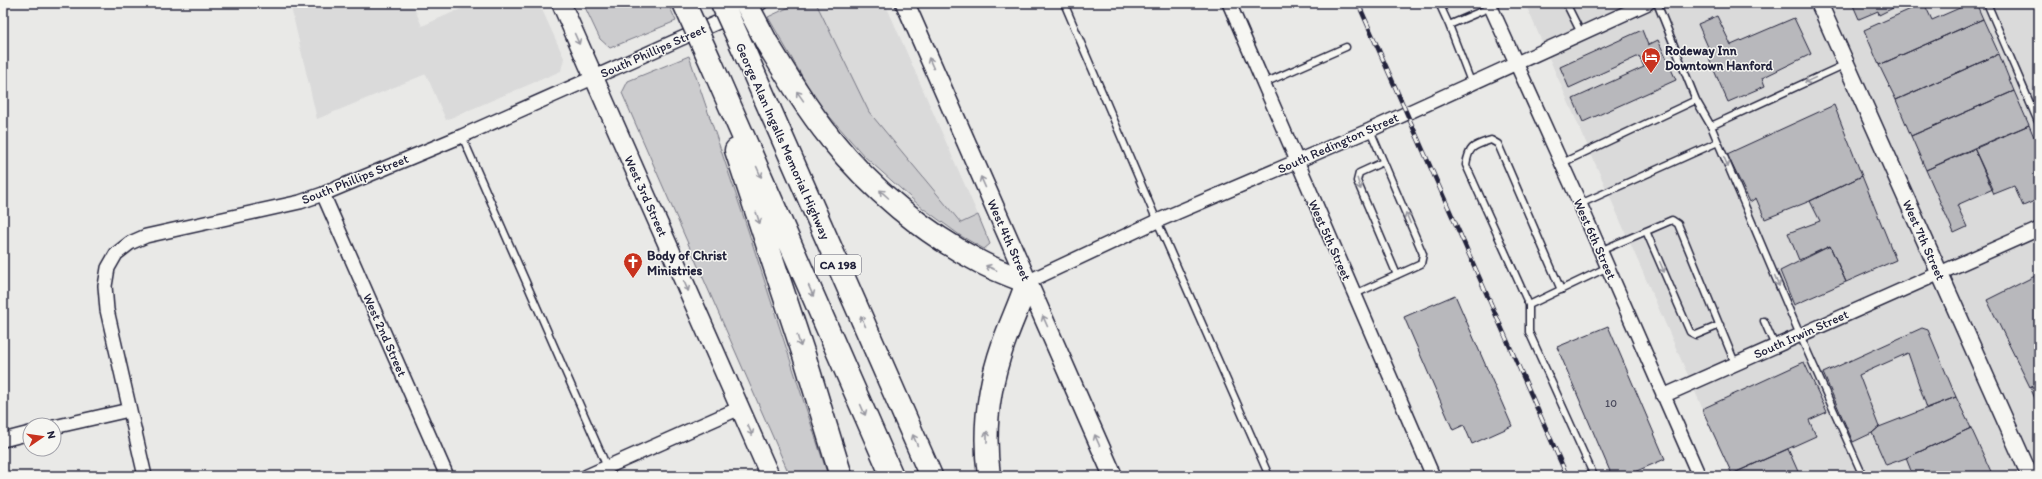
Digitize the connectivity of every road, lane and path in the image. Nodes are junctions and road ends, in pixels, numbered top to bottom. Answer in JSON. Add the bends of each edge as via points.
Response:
{"nodes":[{"id":1,"x":561,"y":3,"type":"edge"},
{"id":2,"x":684,"y":3,"type":"edge"},
{"id":3,"x":722,"y":3,"type":"edge"},
{"id":4,"x":746,"y":3,"type":"edge"},
{"id":5,"x":761,"y":3,"type":"edge"},
{"id":6,"x":905,"y":3,"type":"edge"},
{"id":7,"x":1064,"y":3,"type":"edge"},
{"id":8,"x":1228,"y":3,"type":"edge"},
{"id":9,"x":1439,"y":3,"type":"edge"},
{"id":10,"x":1566,"y":3,"type":"edge"},
{"id":11,"x":1648,"y":3,"type":"edge"},
{"id":12,"x":1657,"y":3,"type":"edge"},
{"id":13,"x":1819,"y":3,"type":"edge"},
{"id":14,"x":1987,"y":3,"type":"edge"},
{"id":15,"x":1490,"y":5,"type":"edge"},
{"id":16,"x":1449,"y":25,"type":"junction"},
{"id":17,"x":1581,"y":33,"type":"junction"},
{"id":18,"x":1346,"y":47,"type":"dead end"},
{"id":19,"x":1516,"y":62,"type":"junction"},
{"id":20,"x":1846,"y":64,"type":"junction"},
{"id":21,"x":714,"y":68,"type":"junction"},
{"id":22,"x":594,"y":78,"type":"junction"},
{"id":23,"x":1471,"y":82,"type":"junction"},
{"id":24,"x":1262,"y":84,"type":"junction"},
{"id":25,"x":1696,"y":100,"type":"junction"},
{"id":26,"x":2039,"y":124,"type":"edge"},
{"id":27,"x":1711,"y":126,"type":"junction"},
{"id":28,"x":1370,"y":130,"type":"junction"},
{"id":29,"x":462,"y":136,"type":"junction"},
{"id":30,"x":1718,"y":142,"type":"junction"},
{"id":31,"x":1296,"y":162,"type":"junction"},
{"id":32,"x":1383,"y":162,"type":"junction"},
{"id":33,"x":1562,"y":163,"type":"junction"},
{"id":34,"x":323,"y":194,"type":"junction"},
{"id":35,"x":1580,"y":204,"type":"junction"},
{"id":36,"x":1156,"y":221,"type":"junction"},
{"id":37,"x":2039,"y":229,"type":"edge"},
{"id":38,"x":1646,"y":231,"type":"junction"},
{"id":39,"x":1600,"y":251,"type":"junction"},
{"id":40,"x":1608,"y":267,"type":"junction"},
{"id":41,"x":1939,"y":273,"type":"junction"},
{"id":42,"x":1397,"y":275,"type":"junction"},
{"id":43,"x":1027,"y":282,"type":"junction"},
{"id":44,"x":1561,"y":290,"type":"junction"},
{"id":45,"x":1354,"y":294,"type":"junction"},
{"id":46,"x":1528,"y":305,"type":"junction"},
{"id":47,"x":1764,"y":321,"type":"dead end"},
{"id":48,"x":1720,"y":325,"type":"junction"},
{"id":49,"x":1800,"y":335,"type":"junction"},
{"id":50,"x":1775,"y":346,"type":"junction"},
{"id":51,"x":1735,"y":363,"type":"junction"},
{"id":52,"x":1664,"y":396,"type":"junction"},
{"id":53,"x":740,"y":408,"type":"junction"},
{"id":54,"x":129,"y":410,"type":"junction"},
{"id":55,"x":62,"y":426,"type":"edge"},
{"id":56,"x":22,"y":435,"type":"edge"},
{"id":57,"x":3,"y":440,"type":"edge"},
{"id":58,"x":609,"y":472,"type":"edge"},
{"id":59,"x":145,"y":476,"type":"edge"},
{"id":60,"x":447,"y":476,"type":"edge"},
{"id":61,"x":587,"y":476,"type":"edge"},
{"id":62,"x":770,"y":476,"type":"edge"},
{"id":63,"x":841,"y":476,"type":"edge"},
{"id":64,"x":892,"y":476,"type":"edge"},
{"id":65,"x":931,"y":476,"type":"edge"},
{"id":66,"x":990,"y":476,"type":"edge"},
{"id":67,"x":1113,"y":476,"type":"edge"},
{"id":68,"x":1269,"y":476,"type":"edge"},
{"id":69,"x":1433,"y":476,"type":"edge"},
{"id":70,"x":1594,"y":476,"type":"edge"},
{"id":71,"x":1698,"y":476,"type":"edge"},
{"id":72,"x":1863,"y":476,"type":"edge"},
{"id":73,"x":2030,"y":476,"type":"edge"}],
"edges":[{"from":1,"to":22,"type":"main road","name":"West 3rd Street","one_way":true},
{"from":2,"to":21,"type":"highway","number":"CA 198","bridge":true},
{"from":65,"to":3,"type":"highway","name":"George Alan Ingalls Memorial Highway","number":"CA 198","one_way":true,"bridge":true},
{"from":43,"to":4,"type":"highway","one_way":true,"bridge":true,"via":[[960,252],[878,189],[830,138],[797,92]]},
{"from":5,"to":22,"type":"street","name":"South Phillips Street"},
{"from":43,"to":6,"type":"main road","name":"West 4th Street","one_way":true},
{"from":7,"to":36,"type":"lane"},
{"from":8,"to":24,"type":"street","name":"West 5th Street"},
{"from":9,"to":16,"type":"lane"},
{"from":10,"to":17,"type":"lane"},
{"from":11,"to":17,"type":"street","name":"South Redington Street"},
{"from":12,"to":25,"type":"lane"},
{"from":13,"to":20,"type":"street","name":"West 7th Street"},
{"from":14,"to":26,"type":"lane"},
{"from":15,"to":16,"type":"lane"},
{"from":15,"to":19,"type":"street","name":"West 6th Street"},
{"from":16,"to":23,"type":"lane"},
{"from":17,"to":19,"type":"street","name":"South Redington Street"},
{"from":18,"to":24,"type":"lane"},
{"from":19,"to":23,"type":"street","name":"South Redington Street"},
{"from":19,"to":33,"type":"street","name":"West 6th Street"},
{"from":20,"to":27,"type":"lane","one_way":true},
{"from":20,"to":41,"type":"street","name":"West 7th Street"},
{"from":21,"to":63,"type":"highway","one_way":true,"via":[[737,154]]},
{"from":21,"to":64,"type":"highway","number":"CA 198","one_way":true},
{"from":22,"to":29,"type":"street","name":"South Phillips Street"},
{"from":22,"to":53,"type":"main road","name":"West 3rd Street","one_way":true},
{"from":23,"to":28,"type":"street","name":"South Redington Street"},
{"from":24,"to":31,"type":"street","name":"West 5th Street"},
{"from":25,"to":27,"type":"lane"},
{"from":25,"to":33,"type":"lane"},
{"from":27,"to":30,"type":"lane"},
{"from":28,"to":31,"type":"street","name":"South Redington Street"},
{"from":28,"to":32,"type":"lane"},
{"from":29,"to":34,"type":"street","name":"South Phillips Street"},
{"from":29,"to":58,"type":"lane"},
{"from":30,"to":35,"type":"lane"},
{"from":30,"to":49,"type":"lane","one_way":true},
{"from":31,"to":36,"type":"street","name":"South Redington Street"},
{"from":31,"to":45,"type":"street","name":"West 5th Street"},
{"from":42,"to":32,"type":"lane","one_way":true,"via":[[1421,264],[1423,254]]},
{"from":32,"to":42,"type":"lane","one_way":true,"via":[[1358,173],[1357,181]]},
{"from":33,"to":35,"type":"street","name":"West 6th Street"},
{"from":34,"to":54,"type":"street","name":"South Phillips Street","via":[[300,202],[146,236],[116,254],[108,268],[105,286],[107,310]]},
{"from":34,"to":60,"type":"street","name":"West 2nd Street"},
{"from":35,"to":39,"type":"street","name":"West 6th Street"},
{"from":36,"to":43,"type":"street","name":"South Redington Street"},
{"from":36,"to":68,"type":"lane"},
{"from":37,"to":41,"type":"street","name":"South Irwin Street"},
{"from":38,"to":39,"type":"lane"},
{"from":38,"to":48,"type":"lane","one_way":true,"via":[[1690,332],[1696,335]]},
{"from":38,"to":48,"type":"lane","via":[[1672,220],[1678,224]]},
{"from":39,"to":40,"type":"street","name":"West 6th Street"},
{"from":40,"to":44,"type":"lane"},
{"from":40,"to":52,"type":"street","name":"West 6th Street"},
{"from":41,"to":49,"type":"street","name":"South Irwin Street"},
{"from":41,"to":73,"type":"street","name":"West 7th Street"},
{"from":42,"to":45,"type":"lane"},
{"from":66,"to":43,"type":"highway","one_way":true,"via":[[986,438],[990,394],[1003,344],[1020,306]]},
{"from":67,"to":43,"type":"main road","name":"West 4th Street","one_way":true},
{"from":44,"to":46,"type":"lane"},
{"from":44,"to":46,"type":"lane","via":[[1498,144],[1491,140],[1476,145],[1468,152],[1466,165]]},
{"from":45,"to":69,"type":"street","name":"West 5th Street"},
{"from":46,"to":70,"type":"lane","via":[[1529,332]]},
{"from":47,"to":50,"type":"lane"},
{"from":48,"to":51,"type":"lane"},
{"from":49,"to":50,"type":"street","name":"South Irwin Street"},
{"from":49,"to":72,"type":"lane"},
{"from":50,"to":51,"type":"street","name":"South Irwin Street"},
{"from":51,"to":52,"type":"street","name":"South Irwin Street"},
{"from":52,"to":71,"type":"street","name":"West 6th Street"},
{"from":53,"to":58,"type":"street"},
{"from":53,"to":62,"type":"main road","name":"West 3rd Street","one_way":true},
{"from":54,"to":55,"type":"street"},
{"from":54,"to":59,"type":"street","name":"South Phillips Street"},
{"from":56,"to":57,"type":"street"},
{"from":58,"to":61,"type":"street"}]}
